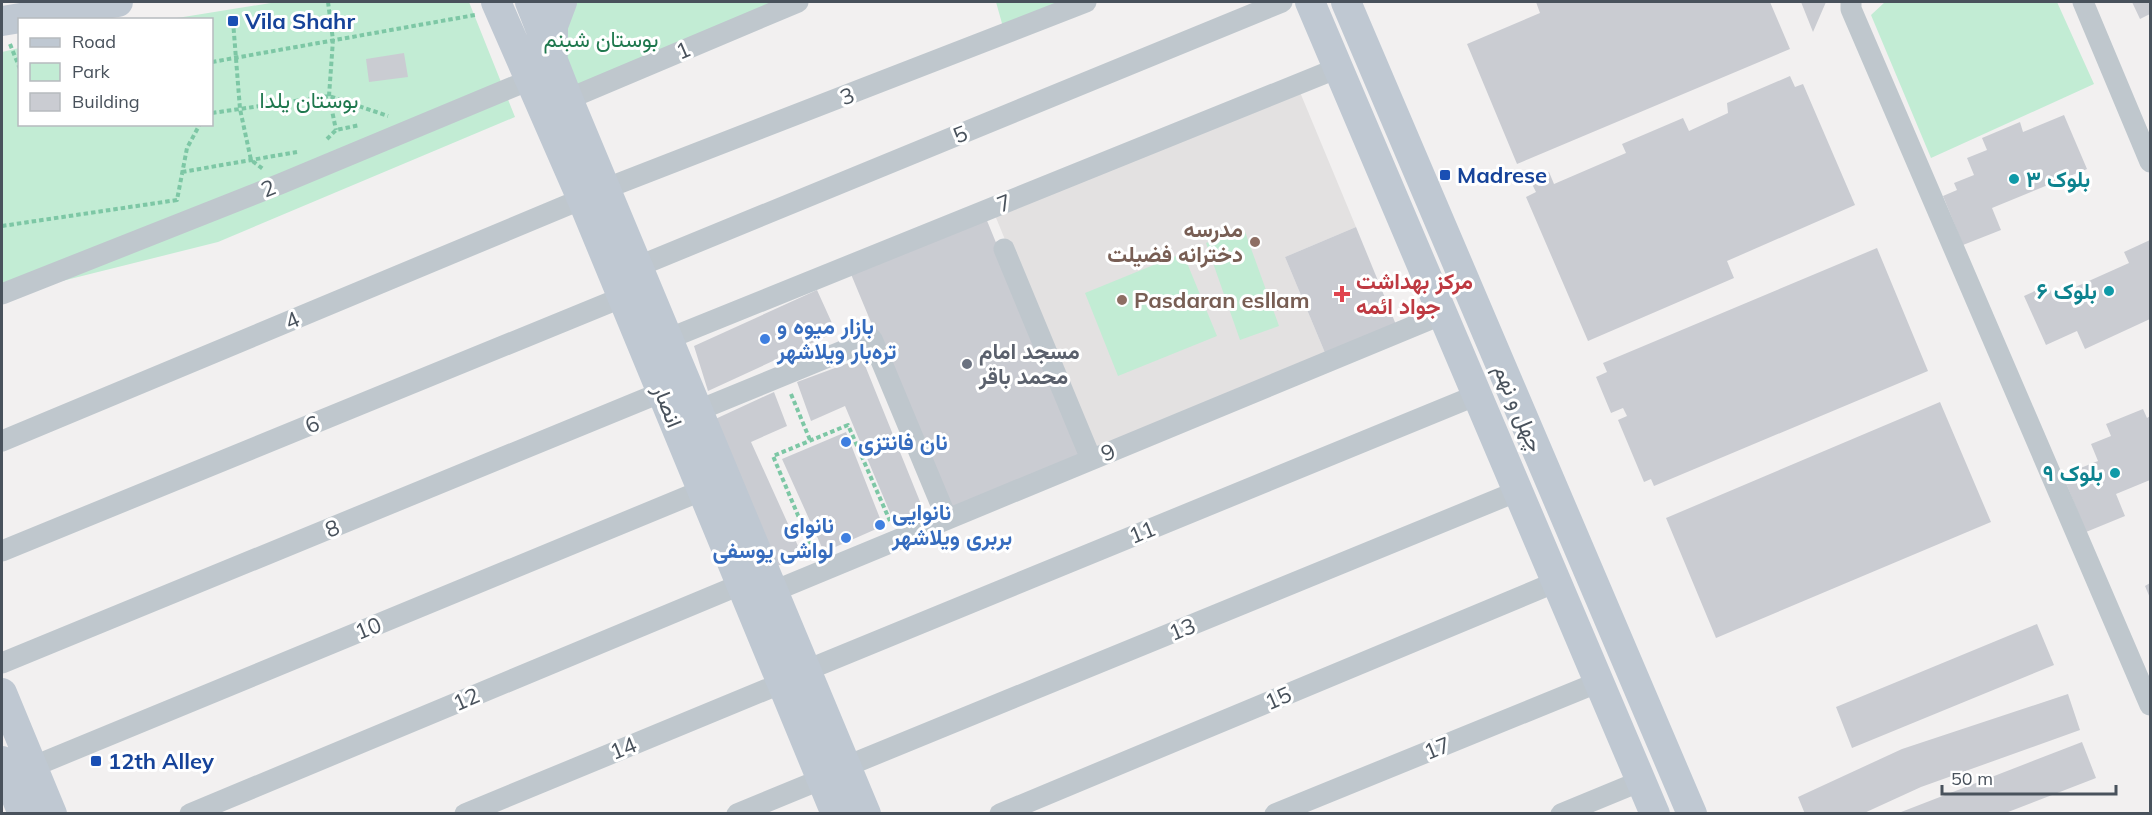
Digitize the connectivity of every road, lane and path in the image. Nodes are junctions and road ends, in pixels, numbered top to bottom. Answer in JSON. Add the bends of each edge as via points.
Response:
{"nodes":[{"id":1,"x":118,"y":2,"type":"edge"},
{"id":2,"x":328,"y":2,"type":"edge"},
{"id":3,"x":530,"y":2,"type":"edge"},
{"id":4,"x":562,"y":2,"type":"edge"},
{"id":5,"x":798,"y":2,"type":"edge"},
{"id":6,"x":1086,"y":2,"type":"edge"},
{"id":7,"x":1282,"y":2,"type":"edge"},
{"id":8,"x":1310,"y":2,"type":"edge"},
{"id":9,"x":1346,"y":2,"type":"edge"},
{"id":10,"x":1851,"y":2,"type":"edge"},
{"id":11,"x":2083,"y":2,"type":"edge"},
{"id":12,"x":498,"y":6,"type":"edge"},
{"id":13,"x":18,"y":18,"type":"edge"},
{"id":14,"x":20,"y":18,"type":"edge"},
{"id":15,"x":2,"y":21,"type":"edge"},
{"id":16,"x":234,"y":21,"type":"dead end"},
{"id":17,"x":333,"y":40,"type":"junction"},
{"id":18,"x":236,"y":57,"type":"junction"},
{"id":19,"x":213,"y":62,"type":"edge"},
{"id":20,"x":1338,"y":68,"type":"junction"},
{"id":21,"x":542,"y":69,"type":"junction"},
{"id":22,"x":329,"y":96,"type":"junction"},
{"id":23,"x":568,"y":99,"type":"junction"},
{"id":24,"x":240,"y":109,"type":"junction"},
{"id":25,"x":213,"y":113,"type":"edge"},
{"id":26,"x":385,"y":120,"type":"dead end"},
{"id":27,"x":366,"y":124,"type":"dead end"},
{"id":28,"x":199,"y":126,"type":"edge"},
{"id":29,"x":336,"y":130,"type":"junction"},
{"id":30,"x":325,"y":142,"type":"dead end"},
{"id":31,"x":308,"y":150,"type":"dead end"},
{"id":32,"x":251,"y":160,"type":"junction"},
{"id":33,"x":2151,"y":162,"type":"edge"},
{"id":34,"x":182,"y":172,"type":"junction"},
{"id":35,"x":280,"y":184,"type":"junction"},
{"id":36,"x":595,"y":193,"type":"junction"},
{"id":37,"x":2,"y":226,"type":"edge"},
{"id":38,"x":1004,"y":249,"type":"dead end"},
{"id":39,"x":639,"y":266,"type":"junction"},
{"id":40,"x":2,"y":294,"type":"edge"},
{"id":41,"x":623,"y":297,"type":"junction"},
{"id":42,"x":1443,"y":314,"type":"junction"},
{"id":43,"x":669,"y":338,"type":"junction"},
{"id":44,"x":783,"y":376,"type":"junction"},
{"id":45,"x":662,"y":392,"type":"junction"},
{"id":46,"x":1477,"y":395,"type":"junction"},
{"id":47,"x":699,"y":410,"type":"junction"},
{"id":48,"x":810,"y":440,"type":"junction"},
{"id":49,"x":2,"y":441,"type":"edge"},
{"id":50,"x":1091,"y":459,"type":"junction"},
{"id":51,"x":703,"y":490,"type":"junction"},
{"id":52,"x":1518,"y":491,"type":"junction"},
{"id":53,"x":947,"y":519,"type":"junction"},
{"id":54,"x":897,"y":540,"type":"junction"},
{"id":55,"x":2,"y":551,"type":"edge"},
{"id":56,"x":821,"y":572,"type":"junction"},
{"id":57,"x":1556,"y":582,"type":"junction"},
{"id":58,"x":742,"y":584,"type":"junction"},
{"id":59,"x":774,"y":591,"type":"junction"},
{"id":60,"x":2,"y":663,"type":"edge"},
{"id":61,"x":795,"y":676,"type":"junction"},
{"id":62,"x":1599,"y":682,"type":"junction"},
{"id":63,"x":2,"y":693,"type":"edge"},
{"id":64,"x":2151,"y":705,"type":"edge"},
{"id":65,"x":2,"y":761,"type":"edge"},
{"id":66,"x":32,"y":767,"type":"junction"},
{"id":67,"x":834,"y":772,"type":"junction"},
{"id":68,"x":1641,"y":781,"type":"junction"},
{"id":69,"x":23,"y":813,"type":"edge"},
{"id":70,"x":52,"y":813,"type":"edge"},
{"id":71,"x":190,"y":813,"type":"edge"},
{"id":72,"x":465,"y":813,"type":"edge"},
{"id":73,"x":737,"y":813,"type":"edge"},
{"id":74,"x":836,"y":813,"type":"edge"},
{"id":75,"x":866,"y":813,"type":"edge"},
{"id":76,"x":1000,"y":813,"type":"edge"},
{"id":77,"x":1275,"y":813,"type":"edge"},
{"id":78,"x":1561,"y":813,"type":"edge"},
{"id":79,"x":1654,"y":813,"type":"edge"},
{"id":80,"x":1692,"y":813,"type":"edge"}],
"edges":[{"from":1,"to":14,"type":"street"},
{"from":2,"to":17,"type":"path"},
{"from":3,"to":21,"type":"street","name":"انصار"},
{"from":4,"to":21,"type":"street"},
{"from":5,"to":23,"type":"street","name":"1"},
{"from":6,"to":36,"type":"street","name":"3"},
{"from":7,"to":39,"type":"street","name":"5"},
{"from":8,"to":20,"type":"street","name":"چهل و نهم"},
{"from":9,"to":80,"type":"street","name":"چهل و نهم"},
{"from":10,"to":64,"type":"street"},
{"from":11,"to":33,"type":"street"},
{"from":12,"to":17,"type":"path"},
{"from":12,"to":21,"type":"street","name":"انصار"},
{"from":13,"to":15,"type":"street"},
{"from":16,"to":18,"type":"path"},
{"from":17,"to":18,"type":"path"},
{"from":17,"to":22,"type":"path"},
{"from":18,"to":19,"type":"path"},
{"from":18,"to":24,"type":"path"},
{"from":20,"to":42,"type":"street","name":"چهل و نهم"},
{"from":20,"to":43,"type":"street","name":"7"},
{"from":21,"to":23,"type":"street","name":"انصار"},
{"from":21,"to":35,"type":"street","name":"2"},
{"from":21,"to":36,"type":"street","name":"انصار"},
{"from":22,"to":24,"type":"path"},
{"from":22,"to":26,"type":"path","via":[[395,118]]},
{"from":22,"to":29,"type":"path"},
{"from":23,"to":36,"type":"street","name":"انصار"},
{"from":24,"to":25,"type":"path"},
{"from":24,"to":32,"type":"path"},
{"from":27,"to":29,"type":"path"},
{"from":28,"to":34,"type":"path","via":[[187,148]]},
{"from":29,"to":30,"type":"path"},
{"from":31,"to":32,"type":"path"},
{"from":32,"to":34,"type":"path"},
{"from":32,"to":35,"type":"path"},
{"from":34,"to":37,"type":"path","via":[[177,200]]},
{"from":35,"to":40,"type":"street","name":"2"},
{"from":36,"to":39,"type":"street","name":"انصار"},
{"from":36,"to":41,"type":"street","name":"انصار"},
{"from":36,"to":49,"type":"street","name":"4"},
{"from":38,"to":50,"type":"street"},
{"from":39,"to":43,"type":"street","name":"انصار"},
{"from":41,"to":45,"type":"street","name":"انصار"},
{"from":41,"to":55,"type":"street","name":"6"},
{"from":42,"to":46,"type":"street","name":"چهل و نهم"},
{"from":42,"to":50,"type":"street","name":"9"},
{"from":43,"to":47,"type":"street","name":"انصار"},
{"from":44,"to":47,"type":"street"},
{"from":44,"to":48,"type":"path"},
{"from":44,"to":53,"type":"street","via":[[872,339]]},
{"from":45,"to":51,"type":"street","name":"انصار"},
{"from":45,"to":60,"type":"street","name":"8"},
{"from":46,"to":52,"type":"street","name":"چهل و نهم"},
{"from":46,"to":61,"type":"street","name":"11"},
{"from":47,"to":59,"type":"street","name":"انصار"},
{"from":48,"to":54,"type":"path","via":[[848,425]]},
{"from":48,"to":56,"type":"path","via":[[773,456]]},
{"from":50,"to":53,"type":"street","name":"9"},
{"from":51,"to":58,"type":"street","name":"انصار"},
{"from":51,"to":66,"type":"street","name":"10"},
{"from":52,"to":57,"type":"street","name":"چهل و نهم"},
{"from":52,"to":67,"type":"street","name":"13"},
{"from":53,"to":54,"type":"street","name":"9"},
{"from":54,"to":56,"type":"street","name":"9"},
{"from":56,"to":59,"type":"street","name":"9"},
{"from":57,"to":62,"type":"street","name":"چهل و نهم"},
{"from":57,"to":76,"type":"street","name":"15"},
{"from":58,"to":61,"type":"street","name":"انصار"},
{"from":58,"to":71,"type":"street","name":"12"},
{"from":59,"to":61,"type":"street","name":"انصار"},
{"from":61,"to":67,"type":"street","name":"انصار"},
{"from":61,"to":72,"type":"street","name":"14"},
{"from":62,"to":68,"type":"street","name":"چهل و نهم"},
{"from":62,"to":77,"type":"street","name":"17"},
{"from":63,"to":66,"type":"street"},
{"from":65,"to":69,"type":"street"},
{"from":66,"to":70,"type":"street"},
{"from":67,"to":73,"type":"street","name":"13"},
{"from":67,"to":74,"type":"street","name":"انصار"},
{"from":67,"to":75,"type":"street","name":"انصار"},
{"from":68,"to":78,"type":"street"},
{"from":68,"to":79,"type":"street","name":"چهل و نهم"}]}
